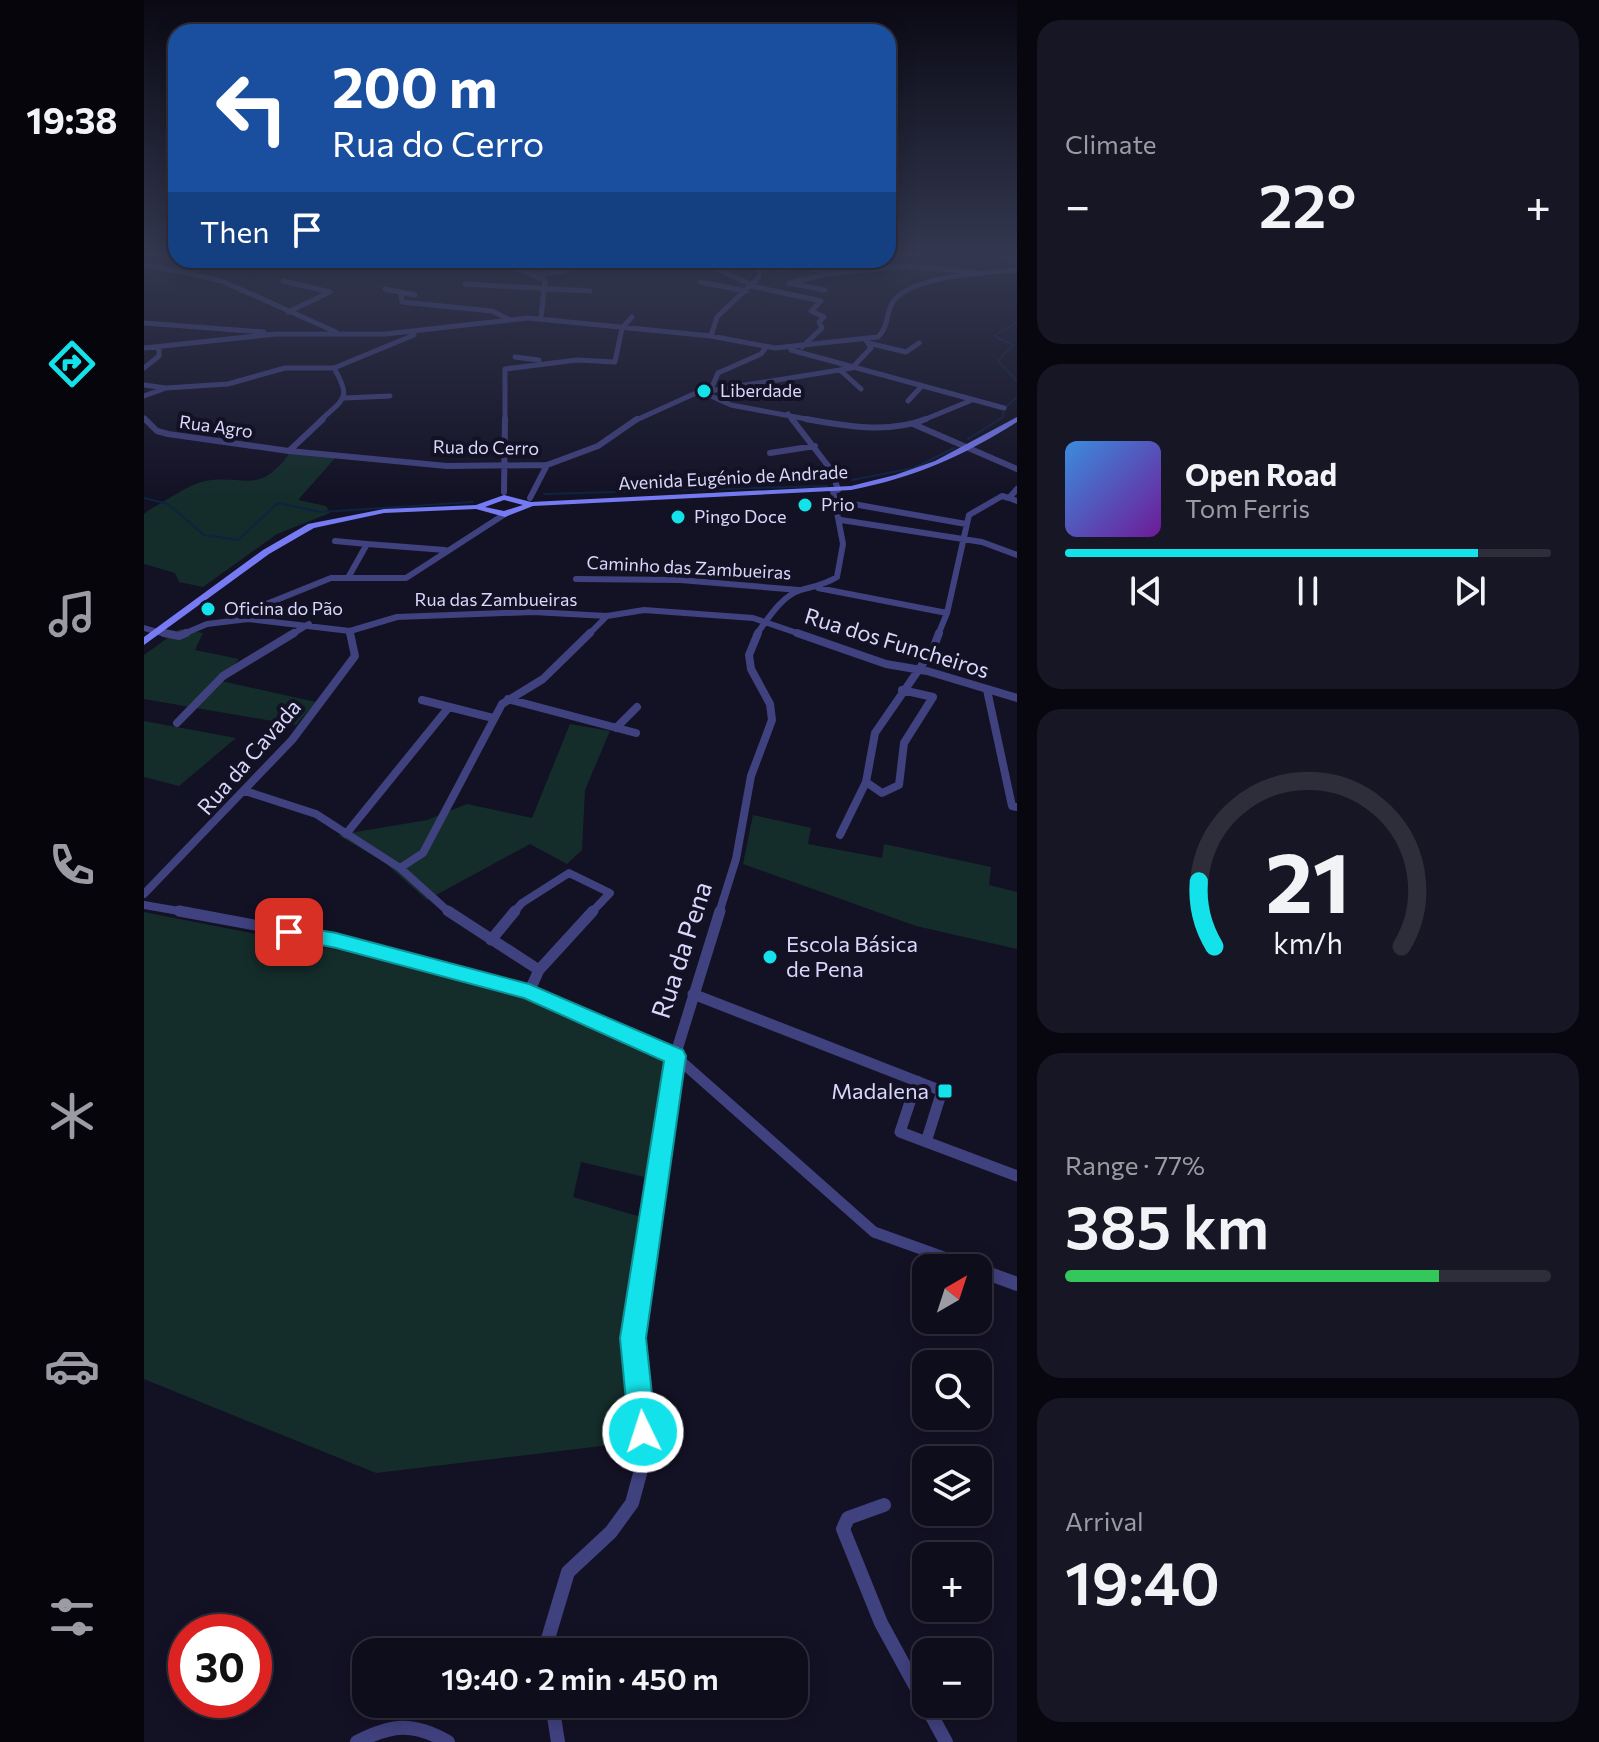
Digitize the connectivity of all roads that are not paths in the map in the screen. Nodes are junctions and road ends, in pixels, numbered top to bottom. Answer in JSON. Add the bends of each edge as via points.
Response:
{"nodes":[{"id":1,"x":265,"y":335,"type":"edge"},
{"id":2,"x":412,"y":335,"type":"edge"},
{"id":3,"x":620,"y":335,"type":"edge"},
{"id":4,"x":703,"y":335,"type":"edge"},
{"id":5,"x":817,"y":335,"type":"edge"},
{"id":6,"x":880,"y":335,"type":"edge"},
{"id":7,"x":711,"y":336,"type":"joint"},
{"id":8,"x":919,"y":343,"type":"dead end"},
{"id":9,"x":868,"y":344,"type":"junction"},
{"id":10,"x":766,"y":347,"type":"junction"},
{"id":11,"x":802,"y":347,"type":"junction"},
{"id":12,"x":144,"y":348,"type":"edge"},
{"id":13,"x":159,"y":348,"type":"junction"},
{"id":14,"x":788,"y":349,"type":"junction"},
{"id":15,"x":906,"y":352,"type":"junction"},
{"id":16,"x":515,"y":357,"type":"dead end"},
{"id":17,"x":911,"y":357,"type":"dead end"},
{"id":18,"x":569,"y":361,"type":"junction"},
{"id":19,"x":144,"y":368,"type":"edge"},
{"id":20,"x":334,"y":368,"type":"junction"},
{"id":21,"x":852,"y":368,"type":"junction"},
{"id":22,"x":840,"y":370,"type":"junction"},
{"id":23,"x":144,"y":385,"type":"edge"},
{"id":24,"x":712,"y":387,"type":"junction"},
{"id":25,"x":166,"y":388,"type":"junction"},
{"id":26,"x":920,"y":388,"type":"junction"},
{"id":27,"x":861,"y":389,"type":"dead end"},
{"id":28,"x":700,"y":391,"type":"junction"},
{"id":29,"x":144,"y":396,"type":"edge"},
{"id":30,"x":390,"y":396,"type":"dead end"},
{"id":31,"x":345,"y":398,"type":"junction"},
{"id":32,"x":972,"y":400,"type":"junction"},
{"id":33,"x":908,"y":401,"type":"dead end"},
{"id":34,"x":1004,"y":408,"type":"dead end"},
{"id":35,"x":788,"y":414,"type":"junction"},
{"id":36,"x":144,"y":418,"type":"edge"},
{"id":37,"x":1017,"y":419,"type":"edge"},
{"id":38,"x":913,"y":424,"type":"junction"},
{"id":39,"x":815,"y":446,"type":"junction"},
{"id":40,"x":970,"y":449,"type":"junction"},
{"id":41,"x":289,"y":451,"type":"junction"},
{"id":42,"x":770,"y":453,"type":"dead end"},
{"id":43,"x":547,"y":465,"type":"junction"},
{"id":44,"x":503,"y":466,"type":"junction"},
{"id":45,"x":1017,"y":469,"type":"edge"},
{"id":46,"x":1017,"y":489,"type":"edge"},
{"id":47,"x":836,"y":490,"type":"junction"},
{"id":48,"x":504,"y":492,"type":"junction"},
{"id":49,"x":1009,"y":498,"type":"junction"},
{"id":50,"x":531,"y":501,"type":"junction"},
{"id":51,"x":836,"y":501,"type":"junction"},
{"id":52,"x":1017,"y":501,"type":"edge"},
{"id":53,"x":517,"y":502,"type":"junction"},
{"id":54,"x":494,"y":510,"type":"junction"},
{"id":55,"x":841,"y":520,"type":"junction"},
{"id":56,"x":966,"y":524,"type":"junction"},
{"id":57,"x":963,"y":539,"type":"junction"},
{"id":58,"x":335,"y":541,"type":"dead end"},
{"id":59,"x":367,"y":544,"type":"junction"},
{"id":60,"x":445,"y":550,"type":"junction"},
{"id":61,"x":1017,"y":555,"type":"edge"},
{"id":62,"x":349,"y":576,"type":"junction"},
{"id":63,"x":576,"y":579,"type":"dead end"},
{"id":64,"x":818,"y":588,"type":"junction"},
{"id":65,"x":799,"y":590,"type":"junction"},
{"id":66,"x":947,"y":613,"type":"junction"},
{"id":67,"x":607,"y":616,"type":"junction"},
{"id":68,"x":228,"y":620,"type":"junction"},
{"id":69,"x":766,"y":621,"type":"junction"},
{"id":70,"x":309,"y":624,"type":"junction"},
{"id":71,"x":144,"y":628,"type":"edge"},
{"id":72,"x":350,"y":631,"type":"junction"},
{"id":73,"x":158,"y":632,"type":"junction"},
{"id":74,"x":144,"y":642,"type":"edge"},
{"id":75,"x":918,"y":670,"type":"junction"},
{"id":76,"x":902,"y":690,"type":"junction"},
{"id":77,"x":987,"y":690,"type":"junction"},
{"id":78,"x":1017,"y":698,"type":"edge"},
{"id":79,"x":508,"y":699,"type":"junction"},
{"id":80,"x":422,"y":700,"type":"dead end"},
{"id":81,"x":449,"y":707,"type":"junction"},
{"id":82,"x":637,"y":707,"type":"dead end"},
{"id":83,"x":493,"y":718,"type":"junction"},
{"id":84,"x":177,"y":723,"type":"dead end"},
{"id":85,"x":616,"y":728,"type":"junction"},
{"id":86,"x":636,"y":733,"type":"dead end"},
{"id":87,"x":866,"y":782,"type":"junction"},
{"id":88,"x":245,"y":791,"type":"junction"},
{"id":89,"x":1017,"y":807,"type":"edge"},
{"id":90,"x":346,"y":834,"type":"junction"},
{"id":91,"x":840,"y":835,"type":"dead end"},
{"id":92,"x":400,"y":868,"type":"junction"},
{"id":93,"x":144,"y":894,"type":"edge"},
{"id":94,"x":144,"y":905,"type":"edge"},
{"id":95,"x":491,"y":940,"type":"junction"},
{"id":96,"x":539,"y":970,"type":"junction"},
{"id":97,"x":529,"y":992,"type":"junction"},
{"id":98,"x":693,"y":994,"type":"junction"},
{"id":99,"x":675,"y":1056,"type":"junction"},
{"id":100,"x":917,"y":1081,"type":"junction"},
{"id":101,"x":926,"y":1142,"type":"junction"},
{"id":102,"x":1017,"y":1176,"type":"edge"},
{"id":103,"x":935,"y":1254,"type":"edge"},
{"id":104,"x":992,"y":1275,"type":"edge"},
{"id":105,"x":1017,"y":1284,"type":"edge"},
{"id":106,"x":884,"y":1505,"type":"dead end"},
{"id":107,"x":548,"y":1638,"type":"edge"},
{"id":108,"x":554,"y":1718,"type":"edge"},
{"id":109,"x":357,"y":1742,"type":"edge"},
{"id":110,"x":448,"y":1742,"type":"edge"},
{"id":111,"x":558,"y":1742,"type":"edge"},
{"id":112,"x":946,"y":1742,"type":"edge"}],
"edges":[{"from":1,"to":13,"type":"street"},
{"from":2,"to":20,"type":"street"},
{"from":3,"to":18,"type":"street","via":[[615,362]]},
{"from":4,"to":7,"type":"street"},
{"from":5,"to":11,"type":"street"},
{"from":6,"to":9,"type":"street"},
{"from":7,"to":10,"type":"street"},
{"from":8,"to":15,"type":"street"},
{"from":9,"to":11,"type":"street"},
{"from":9,"to":15,"type":"street"},
{"from":9,"to":21,"type":"street"},
{"from":10,"to":14,"type":"street"},
{"from":10,"to":24,"type":"street","via":[[718,373]]},
{"from":11,"to":14,"type":"street"},
{"from":12,"to":13,"type":"street"},
{"from":13,"to":19,"type":"street","via":[[159,356]]},
{"from":14,"to":21,"type":"street"},
{"from":15,"to":17,"type":"street"},
{"from":16,"to":18,"type":"street"},
{"from":18,"to":44,"type":"street","via":[[505,369]]},
{"from":20,"to":25,"type":"street","via":[[285,368],[228,384]]},
{"from":20,"to":31,"type":"street","via":[[346,389]]},
{"from":21,"to":22,"type":"street"},
{"from":21,"to":26,"type":"street"},
{"from":22,"to":24,"type":"street"},
{"from":22,"to":27,"type":"street"},
{"from":23,"to":25,"type":"street","name":"Rua Agro"},
{"from":24,"to":28,"type":"street","name":"Rua do Cerro"},
{"from":25,"to":29,"type":"street","name":"Rua Agro"},
{"from":26,"to":32,"type":"street"},
{"from":26,"to":33,"type":"street"},
{"from":28,"to":35,"type":"street","via":[[731,405]]},
{"from":28,"to":43,"type":"street","name":"Rua do Cerro","via":[[636,419],[590,450]]},
{"from":30,"to":31,"type":"street"},
{"from":31,"to":41,"type":"street"},
{"from":32,"to":34,"type":"street"},
{"from":32,"to":38,"type":"street"},
{"from":35,"to":38,"type":"street","via":[[857,428]]},
{"from":35,"to":39,"type":"street"},
{"from":36,"to":41,"type":"street","name":"Rua Agro","via":[[168,434]]},
{"from":37,"to":40,"type":"main road","name":"Avenida Eugénio de Andrade"},
{"from":38,"to":40,"type":"street"},
{"from":39,"to":42,"type":"street"},
{"from":39,"to":47,"type":"street","via":[[832,471]]},
{"from":40,"to":45,"type":"street"},
{"from":40,"to":47,"type":"main road","name":"Avenida Eugénio de Andrade","via":[[924,471]]},
{"from":41,"to":44,"type":"street","name":"Rua do Cerro"},
{"from":43,"to":44,"type":"street","name":"Rua do Cerro"},
{"from":43,"to":50,"type":"street"},
{"from":44,"to":48,"type":"street"},
{"from":46,"to":49,"type":"street"},
{"from":47,"to":50,"type":"main road","name":"Avenida Eugénio de Andrade"},
{"from":47,"to":51,"type":"street"},
{"from":48,"to":53,"type":"street"},
{"from":48,"to":54,"type":"street"},
{"from":49,"to":52,"type":"street"},
{"from":49,"to":56,"type":"street","via":[[1002,496],[975,509]]},
{"from":50,"to":53,"type":"main road","name":"Avenida Eugénio de Andrade"},
{"from":51,"to":55,"type":"street"},
{"from":51,"to":56,"type":"street"},
{"from":53,"to":54,"type":"main road","name":"Avenida Eugénio de Andrade"},
{"from":53,"to":54,"type":"main road","name":"Avenida Eugénio de Andrade"},
{"from":54,"to":60,"type":"street"},
{"from":54,"to":73,"type":"main road","name":"Avenida Eugénio de Andrade","via":[[384,511],[311,526],[266,552]]},
{"from":55,"to":57,"type":"street"},
{"from":55,"to":64,"type":"street","via":[[840,568],[830,583]]},
{"from":56,"to":57,"type":"street"},
{"from":57,"to":61,"type":"street"},
{"from":57,"to":66,"type":"street"},
{"from":58,"to":59,"type":"street"},
{"from":59,"to":60,"type":"street"},
{"from":59,"to":62,"type":"street"},
{"from":60,"to":62,"type":"street","via":[[406,578]]},
{"from":62,"to":68,"type":"street","via":[[331,578]]},
{"from":63,"to":65,"type":"street","name":"Caminho das Zambueiras","via":[[680,580]]},
{"from":64,"to":65,"type":"street","name":"Caminho das Zambueiras"},
{"from":64,"to":66,"type":"street","name":"Caminho das Zambueiras"},
{"from":65,"to":69,"type":"street"},
{"from":66,"to":75,"type":"street"},
{"from":67,"to":69,"type":"street","name":"Rua das Zambueiras","via":[[644,610]]},
{"from":67,"to":72,"type":"street","name":"Rua das Zambueiras","via":[[533,612],[397,617]]},
{"from":67,"to":79,"type":"street","via":[[543,679]]},
{"from":68,"to":70,"type":"street","name":"Rua das Zambueiras"},
{"from":68,"to":73,"type":"street","via":[[179,636]]},
{"from":69,"to":75,"type":"street","name":"Rua dos Funcheiros","via":[[886,664]]},
{"from":69,"to":98,"type":"street","name":"Rua da Pena","via":[[749,655],[772,720],[751,776],[736,859]]},
{"from":70,"to":72,"type":"street","name":"Rua das Zambueiras"},
{"from":70,"to":84,"type":"street","via":[[223,676]]},
{"from":71,"to":73,"type":"street"},
{"from":72,"to":88,"type":"street","name":"Rua da Cavada","via":[[355,656],[292,740]]},
{"from":73,"to":74,"type":"main road","name":"Avenida Eugénio de Andrade"},
{"from":75,"to":76,"type":"street"},
{"from":75,"to":77,"type":"street","name":"Rua dos Funcheiros"},
{"from":76,"to":87,"type":"street","via":[[875,733]]},
{"from":76,"to":87,"type":"street","via":[[933,697],[904,743],[899,785],[878,793]]},
{"from":77,"to":78,"type":"street","name":"Rua dos Funcheiros"},
{"from":77,"to":89,"type":"street","via":[[1012,806]]},
{"from":79,"to":83,"type":"street"},
{"from":79,"to":85,"type":"street"},
{"from":80,"to":81,"type":"street"},
{"from":81,"to":83,"type":"street"},
{"from":81,"to":90,"type":"street"},
{"from":82,"to":85,"type":"street"},
{"from":83,"to":92,"type":"street","via":[[423,853]]},
{"from":85,"to":86,"type":"street"},
{"from":87,"to":91,"type":"street"},
{"from":88,"to":90,"type":"street","via":[[316,814]]},
{"from":88,"to":93,"type":"street","name":"Rua da Cavada"},
{"from":90,"to":92,"type":"street"},
{"from":92,"to":95,"type":"street","via":[[451,914]]},
{"from":94,"to":97,"type":"street","via":[[336,940]]},
{"from":95,"to":96,"type":"street"},
{"from":95,"to":96,"type":"street","via":[[522,903],[569,873],[610,893]]},
{"from":96,"to":97,"type":"street"},
{"from":97,"to":99,"type":"street"},
{"from":98,"to":99,"type":"street","name":"Rua da Pena"},
{"from":98,"to":100,"type":"street"},
{"from":99,"to":103,"type":"street","via":[[874,1232]]},
{"from":99,"to":107,"type":"street","name":"Rua da Pena","via":[[633,1338],[644,1459],[632,1503],[611,1532],[568,1572]]},
{"from":100,"to":101,"type":"street","via":[[942,1091]]},
{"from":100,"to":101,"type":"street","via":[[900,1132]]},
{"from":101,"to":102,"type":"street"},
{"from":104,"to":105,"type":"street"},
{"from":106,"to":112,"type":"street","via":[[848,1518],[843,1529],[881,1623]]},
{"from":108,"to":111,"type":"street"},
{"from":109,"to":110,"type":"street","via":[[390,1724],[412,1724]]}]}
